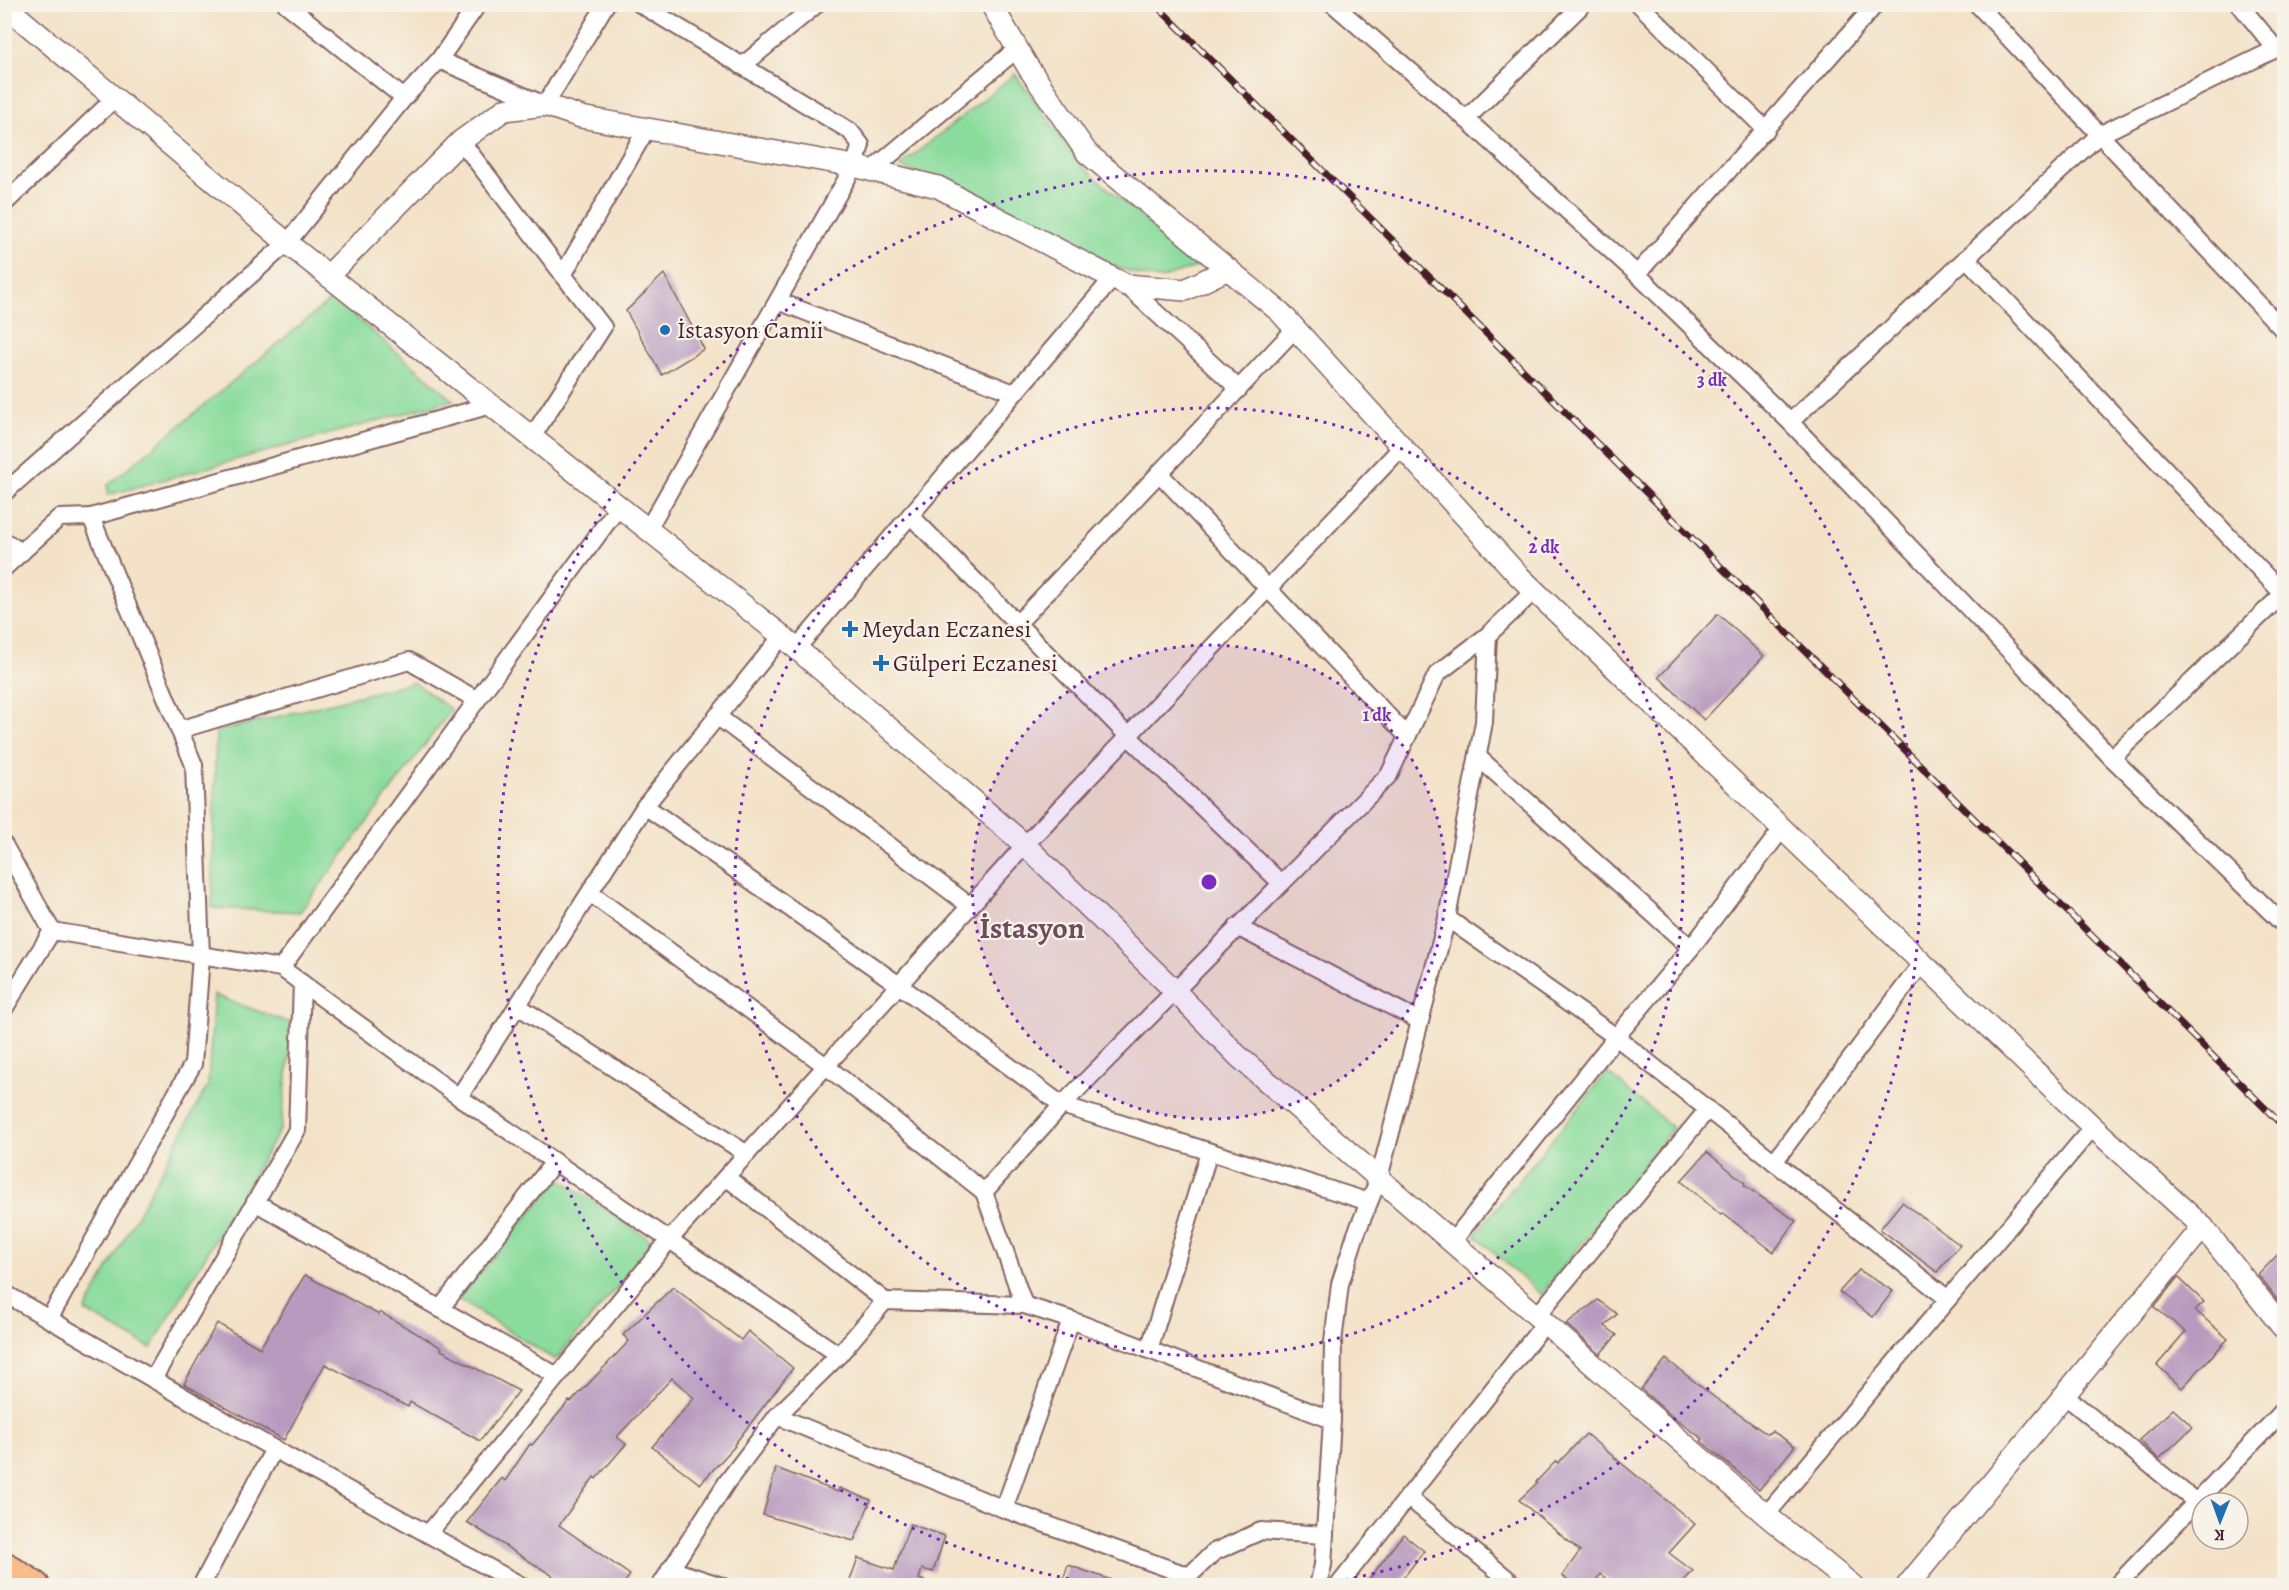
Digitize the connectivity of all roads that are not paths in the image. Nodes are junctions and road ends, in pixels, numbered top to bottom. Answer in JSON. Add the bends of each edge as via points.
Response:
{"nodes":[{"id":1,"x":286,"y":4,"type":"edge"},
{"id":2,"x":478,"y":4,"type":"edge"},
{"id":3,"x":606,"y":4,"type":"edge"},
{"id":4,"x":640,"y":4,"type":"edge"},
{"id":5,"x":817,"y":4,"type":"edge"},
{"id":6,"x":991,"y":4,"type":"edge"},
{"id":7,"x":1333,"y":4,"type":"edge"},
{"id":8,"x":1582,"y":4,"type":"edge"},
{"id":9,"x":1639,"y":4,"type":"edge"},
{"id":10,"x":1876,"y":4,"type":"edge"},
{"id":11,"x":1977,"y":4,"type":"edge"},
{"id":12,"x":2239,"y":4,"type":"edge"},
{"id":13,"x":4,"y":5,"type":"edge"},
{"id":14,"x":2280,"y":47,"type":"edge"},
{"id":15,"x":1017,"y":49,"type":"junction"},
{"id":16,"x":439,"y":60,"type":"junction"},
{"id":17,"x":742,"y":66,"type":"junction"},
{"id":18,"x":115,"y":98,"type":"junction"},
{"id":19,"x":404,"y":98,"type":"junction"},
{"id":20,"x":545,"y":105,"type":"junction"},
{"id":21,"x":1466,"y":119,"type":"junction"},
{"id":22,"x":647,"y":128,"type":"junction"},
{"id":23,"x":1766,"y":130,"type":"junction"},
{"id":24,"x":2099,"y":135,"type":"junction"},
{"id":25,"x":460,"y":141,"type":"junction"},
{"id":26,"x":863,"y":168,"type":"junction"},
{"id":27,"x":4,"y":204,"type":"edge"},
{"id":28,"x":287,"y":243,"type":"junction"},
{"id":29,"x":1966,"y":258,"type":"junction"},
{"id":30,"x":1228,"y":269,"type":"junction"},
{"id":31,"x":1637,"y":274,"type":"junction"},
{"id":32,"x":563,"y":275,"type":"junction"},
{"id":33,"x":328,"y":276,"type":"junction"},
{"id":34,"x":1120,"y":281,"type":"junction"},
{"id":35,"x":778,"y":301,"type":"junction"},
{"id":36,"x":1295,"y":329,"type":"junction"},
{"id":37,"x":2284,"y":331,"type":"edge"},
{"id":38,"x":1239,"y":389,"type":"junction"},
{"id":39,"x":1014,"y":393,"type":"junction"},
{"id":40,"x":491,"y":405,"type":"junction"},
{"id":41,"x":1790,"y":422,"type":"junction"},
{"id":42,"x":532,"y":437,"type":"junction"},
{"id":43,"x":1402,"y":447,"type":"junction"},
{"id":44,"x":1159,"y":473,"type":"junction"},
{"id":45,"x":4,"y":493,"type":"edge"},
{"id":46,"x":619,"y":506,"type":"junction"},
{"id":47,"x":910,"y":515,"type":"junction"},
{"id":48,"x":91,"y":517,"type":"junction"},
{"id":49,"x":648,"y":529,"type":"junction"},
{"id":50,"x":4,"y":541,"type":"edge"},
{"id":51,"x":22,"y":552,"type":"junction"},
{"id":52,"x":4,"y":568,"type":"edge"},
{"id":53,"x":1269,"y":588,"type":"junction"},
{"id":54,"x":1534,"y":591,"type":"junction"},
{"id":55,"x":2284,"y":593,"type":"edge"},
{"id":56,"x":1017,"y":624,"type":"junction"},
{"id":57,"x":1488,"y":635,"type":"junction"},
{"id":58,"x":790,"y":642,"type":"junction"},
{"id":59,"x":477,"y":700,"type":"junction"},
{"id":60,"x":717,"y":716,"type":"junction"},
{"id":61,"x":179,"y":730,"type":"junction"},
{"id":62,"x":1128,"y":736,"type":"junction"},
{"id":63,"x":1407,"y":736,"type":"junction"},
{"id":64,"x":1478,"y":757,"type":"junction"},
{"id":65,"x":2112,"y":758,"type":"junction"},
{"id":66,"x":645,"y":806,"type":"junction"},
{"id":67,"x":1782,"y":829,"type":"junction"},
{"id":68,"x":4,"y":845,"type":"edge"},
{"id":69,"x":1025,"y":845,"type":"junction"},
{"id":70,"x":1281,"y":883,"type":"junction"},
{"id":71,"x":590,"y":893,"type":"junction"},
{"id":72,"x":970,"y":906,"type":"junction"},
{"id":73,"x":1447,"y":918,"type":"junction"},
{"id":74,"x":2284,"y":922,"type":"edge"},
{"id":75,"x":1237,"y":927,"type":"junction"},
{"id":76,"x":52,"y":931,"type":"junction"},
{"id":77,"x":1691,"y":948,"type":"junction"},
{"id":78,"x":201,"y":956,"type":"junction"},
{"id":79,"x":1922,"y":963,"type":"junction"},
{"id":80,"x":281,"y":968,"type":"junction"},
{"id":81,"x":302,"y":983,"type":"junction"},
{"id":82,"x":899,"y":985,"type":"junction"},
{"id":83,"x":1174,"y":990,"type":"junction"},
{"id":84,"x":518,"y":1006,"type":"junction"},
{"id":85,"x":4,"y":1009,"type":"edge"},
{"id":86,"x":1420,"y":1021,"type":"junction"},
{"id":87,"x":1617,"y":1037,"type":"junction"},
{"id":88,"x":826,"y":1066,"type":"junction"},
{"id":89,"x":459,"y":1097,"type":"junction"},
{"id":90,"x":1062,"y":1105,"type":"junction"},
{"id":91,"x":1708,"y":1109,"type":"junction"},
{"id":92,"x":2093,"y":1127,"type":"junction"},
{"id":93,"x":1209,"y":1152,"type":"junction"},
{"id":94,"x":747,"y":1154,"type":"junction"},
{"id":95,"x":1774,"y":1161,"type":"junction"},
{"id":96,"x":554,"y":1162,"type":"junction"},
{"id":97,"x":726,"y":1177,"type":"junction"},
{"id":98,"x":1379,"y":1178,"type":"junction"},
{"id":99,"x":984,"y":1192,"type":"junction"},
{"id":100,"x":255,"y":1202,"type":"junction"},
{"id":101,"x":1369,"y":1202,"type":"junction"},
{"id":102,"x":2203,"y":1227,"type":"junction"},
{"id":103,"x":670,"y":1239,"type":"junction"},
{"id":104,"x":1452,"y":1242,"type":"junction"},
{"id":105,"x":4,"y":1293,"type":"edge"},
{"id":106,"x":1948,"y":1299,"type":"junction"},
{"id":107,"x":885,"y":1301,"type":"junction"},
{"id":108,"x":1024,"y":1305,"type":"junction"},
{"id":109,"x":440,"y":1309,"type":"junction"},
{"id":110,"x":49,"y":1319,"type":"junction"},
{"id":111,"x":1541,"y":1319,"type":"junction"},
{"id":112,"x":1071,"y":1320,"type":"junction"},
{"id":113,"x":2284,"y":1329,"type":"edge"},
{"id":114,"x":1149,"y":1350,"type":"junction"},
{"id":115,"x":839,"y":1355,"type":"junction"},
{"id":116,"x":557,"y":1376,"type":"junction"},
{"id":117,"x":153,"y":1379,"type":"junction"},
{"id":118,"x":2064,"y":1395,"type":"junction"},
{"id":119,"x":2284,"y":1410,"type":"edge"},
{"id":120,"x":777,"y":1416,"type":"junction"},
{"id":121,"x":1332,"y":1420,"type":"junction"},
{"id":122,"x":274,"y":1449,"type":"junction"},
{"id":123,"x":2207,"y":1491,"type":"edge"},
{"id":124,"x":1408,"y":1497,"type":"junction"},
{"id":125,"x":2190,"y":1497,"type":"edge"},
{"id":126,"x":2190,"y":1508,"type":"edge"},
{"id":127,"x":1004,"y":1509,"type":"junction"},
{"id":128,"x":1766,"y":1515,"type":"junction"},
{"id":129,"x":428,"y":1534,"type":"junction"},
{"id":130,"x":1325,"y":1534,"type":"junction"},
{"id":131,"x":4,"y":1566,"type":"edge"},
{"id":132,"x":670,"y":1569,"type":"junction"},
{"id":133,"x":35,"y":1586,"type":"edge"},
{"id":134,"x":201,"y":1586,"type":"edge"},
{"id":135,"x":522,"y":1586,"type":"edge"},
{"id":136,"x":660,"y":1586,"type":"edge"},
{"id":137,"x":722,"y":1586,"type":"edge"},
{"id":138,"x":1318,"y":1586,"type":"edge"},
{"id":139,"x":1338,"y":1586,"type":"edge"},
{"id":140,"x":1516,"y":1586,"type":"edge"},
{"id":141,"x":1853,"y":1586,"type":"edge"},
{"id":142,"x":1907,"y":1586,"type":"edge"},
{"id":143,"x":2116,"y":1586,"type":"edge"}],
"edges":[{"from":1,"to":19,"type":"street"},
{"from":2,"to":16,"type":"street"},
{"from":3,"to":20,"type":"street"},
{"from":4,"to":17,"type":"street"},
{"from":5,"to":17,"type":"street"},
{"from":6,"to":15,"type":"street"},
{"from":7,"to":21,"type":"street"},
{"from":8,"to":21,"type":"street"},
{"from":9,"to":23,"type":"street"},
{"from":10,"to":23,"type":"street"},
{"from":11,"to":24,"type":"street"},
{"from":12,"to":14,"type":"street"},
{"from":13,"to":18,"type":"street"},
{"from":14,"to":24,"type":"street"},
{"from":15,"to":26,"type":"street"},
{"from":15,"to":30,"type":"street","via":[[1087,153]]},
{"from":16,"to":19,"type":"street"},
{"from":16,"to":20,"type":"street"},
{"from":17,"to":26,"type":"street","via":[[850,131],[861,145]]},
{"from":18,"to":27,"type":"street"},
{"from":18,"to":28,"type":"street"},
{"from":19,"to":28,"type":"street"},
{"from":20,"to":22,"type":"street","via":[[581,117]]},
{"from":20,"to":25,"type":"street","via":[[504,110]]},
{"from":21,"to":31,"type":"street"},
{"from":22,"to":26,"type":"street"},
{"from":22,"to":32,"type":"street"},
{"from":23,"to":31,"type":"street"},
{"from":24,"to":29,"type":"street"},
{"from":24,"to":37,"type":"street"},
{"from":25,"to":32,"type":"street"},
{"from":25,"to":33,"type":"street"},
{"from":26,"to":34,"type":"street","via":[[938,187]]},
{"from":26,"to":35,"type":"street"},
{"from":28,"to":33,"type":"street"},
{"from":28,"to":45,"type":"street"},
{"from":29,"to":41,"type":"street"},
{"from":29,"to":55,"type":"street"},
{"from":30,"to":34,"type":"street","via":[[1185,290]]},
{"from":30,"to":36,"type":"street"},
{"from":31,"to":41,"type":"street"},
{"from":32,"to":42,"type":"street","via":[[603,327]]},
{"from":33,"to":40,"type":"street"},
{"from":34,"to":38,"type":"street"},
{"from":34,"to":39,"type":"street"},
{"from":35,"to":39,"type":"street"},
{"from":35,"to":49,"type":"street"},
{"from":36,"to":38,"type":"street"},
{"from":36,"to":43,"type":"street"},
{"from":38,"to":44,"type":"street"},
{"from":39,"to":47,"type":"street"},
{"from":40,"to":42,"type":"street"},
{"from":40,"to":48,"type":"street"},
{"from":41,"to":65,"type":"street"},
{"from":42,"to":46,"type":"street"},
{"from":43,"to":53,"type":"street"},
{"from":43,"to":54,"type":"street"},
{"from":44,"to":53,"type":"street"},
{"from":44,"to":56,"type":"street"},
{"from":46,"to":49,"type":"street"},
{"from":46,"to":59,"type":"street"},
{"from":47,"to":56,"type":"street"},
{"from":47,"to":58,"type":"street"},
{"from":48,"to":51,"type":"street","via":[[59,518]]},
{"from":48,"to":61,"type":"street"},
{"from":49,"to":58,"type":"street"},
{"from":50,"to":51,"type":"street"},
{"from":51,"to":52,"type":"street"},
{"from":53,"to":62,"type":"street"},
{"from":53,"to":63,"type":"street"},
{"from":54,"to":57,"type":"street"},
{"from":54,"to":67,"type":"street"},
{"from":55,"to":65,"type":"street"},
{"from":56,"to":62,"type":"street"},
{"from":57,"to":63,"type":"street","via":[[1437,674]]},
{"from":57,"to":64,"type":"street","via":[[1485,722]]},
{"from":58,"to":60,"type":"street"},
{"from":58,"to":69,"type":"street"},
{"from":59,"to":61,"type":"street","via":[[409,661]]},
{"from":59,"to":80,"type":"street"},
{"from":60,"to":66,"type":"street"},
{"from":60,"to":72,"type":"street"},
{"from":61,"to":78,"type":"street","via":[[194,765]]},
{"from":62,"to":69,"type":"street"},
{"from":62,"to":70,"type":"street"},
{"from":63,"to":70,"type":"street","via":[[1389,775]]},
{"from":64,"to":73,"type":"street"},
{"from":64,"to":77,"type":"street"},
{"from":65,"to":74,"type":"street"},
{"from":66,"to":71,"type":"street"},
{"from":66,"to":82,"type":"street"},
{"from":67,"to":77,"type":"street"},
{"from":67,"to":79,"type":"street"},
{"from":68,"to":76,"type":"street"},
{"from":69,"to":72,"type":"street"},
{"from":69,"to":83,"type":"street"},
{"from":70,"to":75,"type":"street"},
{"from":71,"to":84,"type":"street"},
{"from":71,"to":88,"type":"street"},
{"from":72,"to":82,"type":"street"},
{"from":73,"to":86,"type":"street"},
{"from":73,"to":87,"type":"street"},
{"from":75,"to":83,"type":"street"},
{"from":75,"to":86,"type":"street"},
{"from":76,"to":78,"type":"street"},
{"from":76,"to":85,"type":"street"},
{"from":77,"to":87,"type":"street"},
{"from":78,"to":80,"type":"street"},
{"from":78,"to":110,"type":"street","via":[[193,1064]]},
{"from":79,"to":92,"type":"street"},
{"from":79,"to":95,"type":"street"},
{"from":80,"to":81,"type":"street"},
{"from":81,"to":89,"type":"street"},
{"from":81,"to":100,"type":"street","via":[[297,1130]]},
{"from":82,"to":88,"type":"street"},
{"from":82,"to":90,"type":"street"},
{"from":83,"to":90,"type":"street"},
{"from":83,"to":98,"type":"street","via":[[1238,1056]]},
{"from":84,"to":89,"type":"street"},
{"from":84,"to":94,"type":"street"},
{"from":86,"to":98,"type":"street"},
{"from":87,"to":91,"type":"street"},
{"from":87,"to":104,"type":"street"},
{"from":88,"to":94,"type":"street"},
{"from":88,"to":99,"type":"street"},
{"from":89,"to":96,"type":"street"},
{"from":90,"to":93,"type":"street"},
{"from":90,"to":99,"type":"street"},
{"from":91,"to":95,"type":"street"},
{"from":91,"to":111,"type":"street"},
{"from":92,"to":102,"type":"street"},
{"from":92,"to":106,"type":"street"},
{"from":93,"to":101,"type":"street"},
{"from":93,"to":114,"type":"street"},
{"from":94,"to":97,"type":"street"},
{"from":95,"to":106,"type":"street"},
{"from":96,"to":103,"type":"street"},
{"from":96,"to":109,"type":"street"},
{"from":97,"to":103,"type":"street"},
{"from":97,"to":107,"type":"street"},
{"from":98,"to":101,"type":"street"},
{"from":98,"to":104,"type":"street"},
{"from":99,"to":108,"type":"street"},
{"from":100,"to":109,"type":"street"},
{"from":100,"to":117,"type":"street"},
{"from":101,"to":121,"type":"street","via":[[1340,1284],[1333,1342]]},
{"from":102,"to":113,"type":"street"},
{"from":102,"to":118,"type":"street"},
{"from":103,"to":115,"type":"street"},
{"from":103,"to":116,"type":"street"},
{"from":104,"to":111,"type":"street"},
{"from":105,"to":110,"type":"street"},
{"from":106,"to":128,"type":"street"},
{"from":107,"to":108,"type":"street"},
{"from":107,"to":115,"type":"street"},
{"from":108,"to":112,"type":"street"},
{"from":109,"to":116,"type":"street"},
{"from":110,"to":117,"type":"street"},
{"from":111,"to":124,"type":"street"},
{"from":111,"to":128,"type":"street"},
{"from":112,"to":114,"type":"street"},
{"from":112,"to":127,"type":"street"},
{"from":114,"to":121,"type":"street"},
{"from":115,"to":120,"type":"street"},
{"from":116,"to":129,"type":"street"},
{"from":117,"to":122,"type":"street"},
{"from":118,"to":125,"type":"street"},
{"from":118,"to":142,"type":"street"},
{"from":119,"to":123,"type":"street"},
{"from":120,"to":127,"type":"street"},
{"from":120,"to":132,"type":"street"},
{"from":121,"to":130,"type":"street"},
{"from":122,"to":129,"type":"street"},
{"from":122,"to":134,"type":"street"},
{"from":124,"to":139,"type":"street"},
{"from":124,"to":140,"type":"street"},
{"from":126,"to":143,"type":"street"},
{"from":127,"to":130,"type":"street","via":[[1189,1576],[1214,1552],[1261,1532]]},
{"from":128,"to":141,"type":"street"},
{"from":129,"to":135,"type":"street"},
{"from":130,"to":138,"type":"street"},
{"from":131,"to":133,"type":"highway"},
{"from":132,"to":136,"type":"street"},
{"from":132,"to":137,"type":"street"}]}
